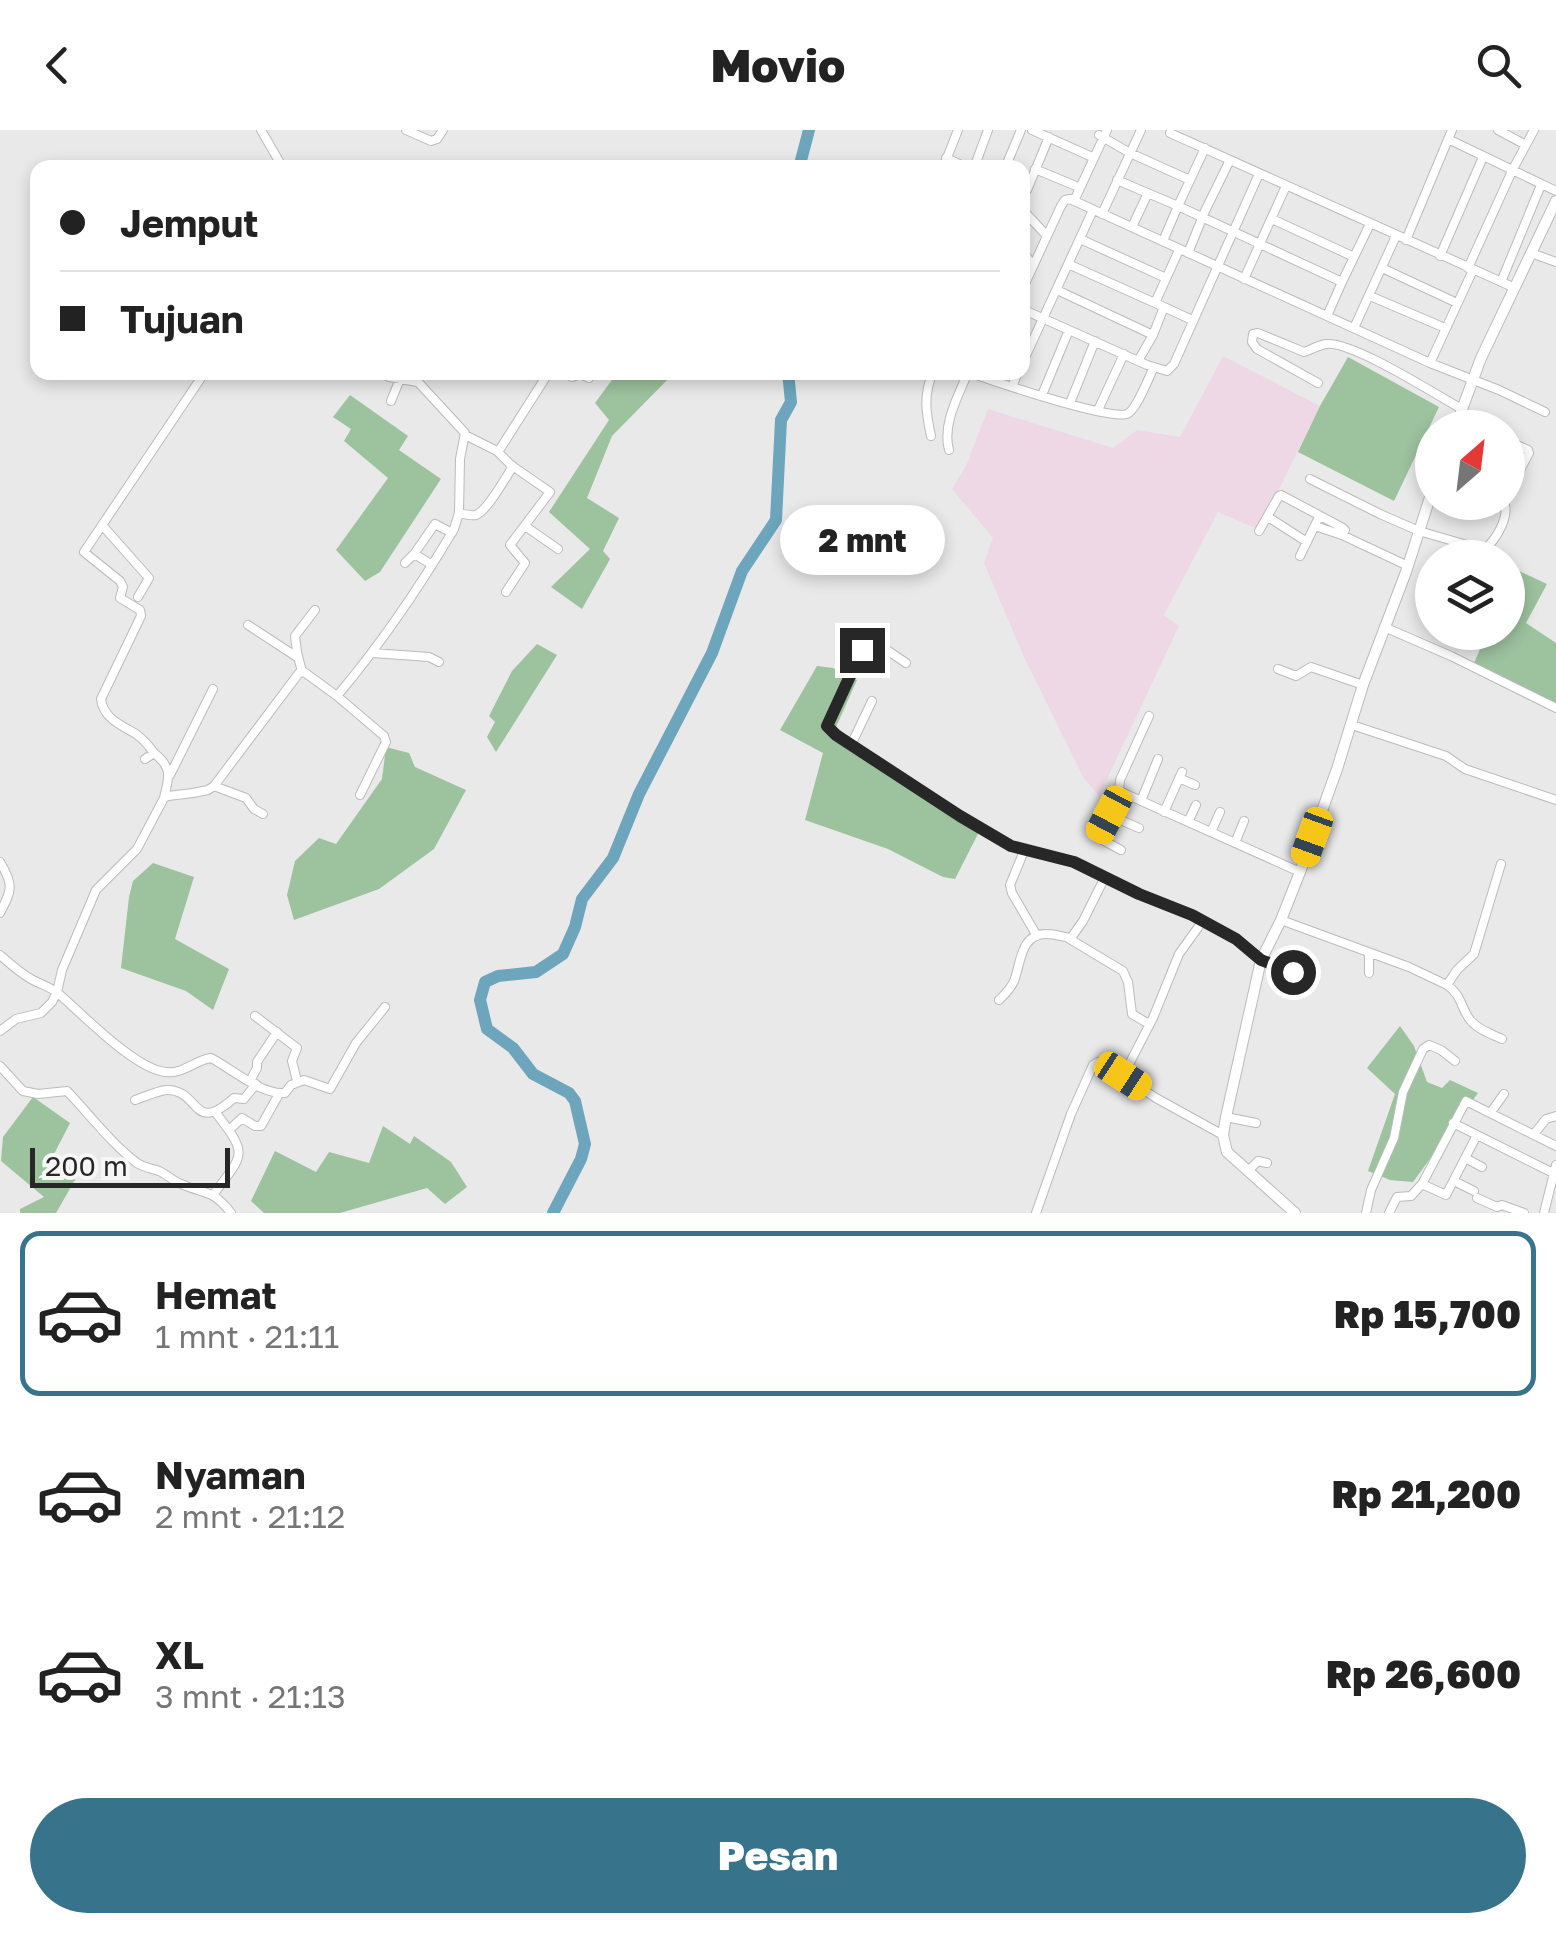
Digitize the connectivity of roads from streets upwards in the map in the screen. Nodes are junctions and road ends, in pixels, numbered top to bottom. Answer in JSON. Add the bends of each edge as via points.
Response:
{"nodes":[{"id":1,"x":260,"y":130,"type":"edge"},
{"id":2,"x":406,"y":130,"type":"edge"},
{"id":3,"x":443,"y":130,"type":"edge"},
{"id":4,"x":958,"y":130,"type":"edge"},
{"id":5,"x":988,"y":130,"type":"edge"},
{"id":6,"x":1021,"y":130,"type":"edge"},
{"id":7,"x":1032,"y":130,"type":"edge"},
{"id":8,"x":1069,"y":130,"type":"edge"},
{"id":9,"x":1141,"y":130,"type":"edge"},
{"id":10,"x":1498,"y":130,"type":"edge"},
{"id":11,"x":1534,"y":130,"type":"edge"},
{"id":12,"x":1169,"y":131,"type":"edge"},
{"id":13,"x":1103,"y":133,"type":"edge"},
{"id":14,"x":1450,"y":134,"type":"edge"},
{"id":15,"x":1049,"y":137,"type":"junction"},
{"id":16,"x":1063,"y":143,"type":"junction"},
{"id":17,"x":1526,"y":145,"type":"junction"},
{"id":18,"x":1206,"y":148,"type":"junction"},
{"id":19,"x":1130,"y":153,"type":"junction"},
{"id":20,"x":1090,"y":156,"type":"junction"},
{"id":21,"x":1483,"y":156,"type":"junction"},
{"id":22,"x":279,"y":160,"type":"edge"},
{"id":23,"x":946,"y":160,"type":"edge"},
{"id":24,"x":975,"y":160,"type":"edge"},
{"id":25,"x":1008,"y":160,"type":"edge"},
{"id":26,"x":1230,"y":160,"type":"junction"},
{"id":27,"x":1035,"y":169,"type":"junction"},
{"id":28,"x":1512,"y":169,"type":"junction"},
{"id":29,"x":1259,"y":174,"type":"junction"},
{"id":30,"x":1117,"y":180,"type":"junction"},
{"id":31,"x":1190,"y":180,"type":"junction"},
{"id":32,"x":1030,"y":182,"type":"edge"},
{"id":33,"x":1541,"y":185,"type":"junction"},
{"id":34,"x":1076,"y":186,"type":"junction"},
{"id":35,"x":1286,"y":186,"type":"junction"},
{"id":36,"x":1556,"y":191,"type":"edge"},
{"id":37,"x":1148,"y":193,"type":"junction"},
{"id":38,"x":1072,"y":200,"type":"junction"},
{"id":39,"x":1556,"y":201,"type":"edge"},
{"id":40,"x":1178,"y":206,"type":"junction"},
{"id":41,"x":1098,"y":212,"type":"junction"},
{"id":42,"x":1030,"y":217,"type":"edge"},
{"id":43,"x":1203,"y":218,"type":"junction"},
{"id":44,"x":1272,"y":219,"type":"junction"},
{"id":45,"x":1370,"y":224,"type":"junction"},
{"id":46,"x":1132,"y":227,"type":"junction"},
{"id":47,"x":1232,"y":232,"type":"junction"},
{"id":48,"x":1047,"y":236,"type":"junction"},
{"id":49,"x":1401,"y":238,"type":"junction"},
{"id":50,"x":1080,"y":239,"type":"junction"},
{"id":51,"x":1163,"y":242,"type":"junction"},
{"id":52,"x":1260,"y":246,"type":"junction"},
{"id":53,"x":1184,"y":251,"type":"junction"},
{"id":54,"x":1531,"y":253,"type":"junction"},
{"id":55,"x":1440,"y":256,"type":"junction"},
{"id":56,"x":1354,"y":257,"type":"junction"},
{"id":57,"x":1030,"y":260,"type":"edge"},
{"id":58,"x":1032,"y":262,"type":"junction"},
{"id":59,"x":1556,"y":262,"type":"edge"},
{"id":60,"x":1068,"y":264,"type":"junction"},
{"id":61,"x":1216,"y":266,"type":"junction"},
{"id":62,"x":1030,"y":268,"type":"edge"},
{"id":63,"x":1382,"y":268,"type":"junction"},
{"id":64,"x":1470,"y":269,"type":"junction"},
{"id":65,"x":1166,"y":278,"type":"junction"},
{"id":66,"x":1244,"y":279,"type":"junction"},
{"id":67,"x":1342,"y":282,"type":"junction"},
{"id":68,"x":1502,"y":282,"type":"junction"},
{"id":69,"x":1515,"y":288,"type":"junction"},
{"id":70,"x":1056,"y":290,"type":"junction"},
{"id":71,"x":1370,"y":296,"type":"junction"},
{"id":72,"x":1457,"y":303,"type":"junction"},
{"id":73,"x":1160,"y":305,"type":"junction"},
{"id":74,"x":1030,"y":313,"type":"edge"},
{"id":75,"x":1327,"y":316,"type":"junction"},
{"id":76,"x":1044,"y":319,"type":"junction"},
{"id":77,"x":1192,"y":320,"type":"junction"},
{"id":78,"x":1354,"y":328,"type":"junction"},
{"id":79,"x":1445,"y":328,"type":"junction"},
{"id":80,"x":1070,"y":330,"type":"junction"},
{"id":81,"x":1153,"y":334,"type":"junction"},
{"id":82,"x":1095,"y":341,"type":"junction"},
{"id":83,"x":1030,"y":348,"type":"edge"},
{"id":84,"x":1304,"y":352,"type":"junction"},
{"id":85,"x":1124,"y":354,"type":"junction"},
{"id":86,"x":1138,"y":360,"type":"junction"},
{"id":87,"x":1430,"y":363,"type":"junction"},
{"id":88,"x":1154,"y":367,"type":"junction"},
{"id":89,"x":1293,"y":369,"type":"junction"},
{"id":90,"x":200,"y":380,"type":"edge"},
{"id":91,"x":400,"y":380,"type":"edge"},
{"id":92,"x":406,"y":380,"type":"edge"},
{"id":93,"x":544,"y":380,"type":"edge"},
{"id":94,"x":930,"y":380,"type":"edge"},
{"id":95,"x":965,"y":380,"type":"edge"},
{"id":96,"x":998,"y":380,"type":"edge"},
{"id":97,"x":1015,"y":380,"type":"edge"},
{"id":98,"x":1473,"y":381,"type":"junction"},
{"id":99,"x":418,"y":382,"type":"joint"},
{"id":100,"x":1318,"y":383,"type":"dead end"},
{"id":101,"x":1012,"y":386,"type":"junction"},
{"id":102,"x":1042,"y":396,"type":"junction"},
{"id":103,"x":391,"y":401,"type":"dead end"},
{"id":104,"x":1070,"y":403,"type":"junction"},
{"id":105,"x":1098,"y":410,"type":"junction"},
{"id":106,"x":1447,"y":410,"type":"edge"},
{"id":107,"x":1462,"y":410,"type":"edge"},
{"id":108,"x":1545,"y":412,"type":"dead end"},
{"id":109,"x":465,"y":435,"type":"junction"},
{"id":110,"x":931,"y":436,"type":"dead end"},
{"id":111,"x":949,"y":450,"type":"dead end"},
{"id":112,"x":498,"y":451,"type":"junction"},
{"id":113,"x":513,"y":466,"type":"junction"},
{"id":114,"x":1310,"y":479,"type":"dead end"},
{"id":115,"x":459,"y":513,"type":"junction"},
{"id":116,"x":1268,"y":516,"type":"junction"},
{"id":117,"x":1422,"y":520,"type":"edge"},
{"id":118,"x":1503,"y":520,"type":"edge"},
{"id":119,"x":1317,"y":521,"type":"junction"},
{"id":120,"x":102,"y":526,"type":"junction"},
{"id":121,"x":525,"y":526,"type":"junction"},
{"id":122,"x":1419,"y":530,"type":"junction"},
{"id":123,"x":1259,"y":532,"type":"dead end"},
{"id":124,"x":452,"y":533,"type":"junction"},
{"id":125,"x":1308,"y":542,"type":"junction"},
{"id":126,"x":558,"y":549,"type":"dead end"},
{"id":127,"x":414,"y":554,"type":"junction"},
{"id":128,"x":1300,"y":556,"type":"dead end"},
{"id":129,"x":405,"y":563,"type":"dead end"},
{"id":130,"x":431,"y":564,"type":"junction"},
{"id":131,"x":1408,"y":566,"type":"junction"},
{"id":132,"x":506,"y":592,"type":"dead end"},
{"id":133,"x":138,"y":597,"type":"dead end"},
{"id":134,"x":315,"y":610,"type":"dead end"},
{"id":135,"x":248,"y":625,"type":"dead end"},
{"id":136,"x":1384,"y":626,"type":"junction"},
{"id":137,"x":373,"y":653,"type":"junction"},
{"id":138,"x":298,"y":657,"type":"junction"},
{"id":139,"x":438,"y":662,"type":"dead end"},
{"id":140,"x":906,"y":663,"type":"dead end"},
{"id":141,"x":1278,"y":670,"type":"dead end"},
{"id":142,"x":302,"y":672,"type":"junction"},
{"id":143,"x":1362,"y":685,"type":"junction"},
{"id":144,"x":212,"y":689,"type":"dead end"},
{"id":145,"x":337,"y":696,"type":"junction"},
{"id":146,"x":872,"y":701,"type":"dead end"},
{"id":147,"x":1556,"y":708,"type":"edge"},
{"id":148,"x":1149,"y":716,"type":"dead end"},
{"id":149,"x":1352,"y":726,"type":"junction"},
{"id":150,"x":850,"y":745,"type":"junction"},
{"id":151,"x":154,"y":753,"type":"junction"},
{"id":152,"x":144,"y":759,"type":"dead end"},
{"id":153,"x":1158,"y":759,"type":"dead end"},
{"id":154,"x":170,"y":775,"type":"junction"},
{"id":155,"x":1195,"y":785,"type":"dead end"},
{"id":156,"x":214,"y":786,"type":"junction"},
{"id":157,"x":1119,"y":791,"type":"junction"},
{"id":158,"x":360,"y":795,"type":"dead end"},
{"id":159,"x":164,"y":798,"type":"junction"},
{"id":160,"x":1556,"y":800,"type":"edge"},
{"id":161,"x":1141,"y":801,"type":"junction"},
{"id":162,"x":1196,"y":805,"type":"dead end"},
{"id":163,"x":1164,"y":812,"type":"junction"},
{"id":164,"x":1220,"y":812,"type":"dead end"},
{"id":165,"x":263,"y":814,"type":"dead end"},
{"id":166,"x":1109,"y":815,"type":"junction"},
{"id":167,"x":1244,"y":821,"type":"dead end"},
{"id":168,"x":1188,"y":822,"type":"junction"},
{"id":169,"x":1139,"y":828,"type":"dead end"},
{"id":170,"x":1211,"y":832,"type":"junction"},
{"id":171,"x":1236,"y":843,"type":"junction"},
{"id":172,"x":1121,"y":850,"type":"dead end"},
{"id":173,"x":1024,"y":851,"type":"junction"},
{"id":174,"x":0,"y":862,"type":"edge"},
{"id":175,"x":1500,"y":864,"type":"dead end"},
{"id":176,"x":1300,"y":872,"type":"junction"},
{"id":177,"x":1105,"y":877,"type":"junction"},
{"id":178,"x":0,"y":913,"type":"edge"},
{"id":179,"x":1281,"y":920,"type":"junction"},
{"id":180,"x":1202,"y":922,"type":"junction"},
{"id":181,"x":1037,"y":936,"type":"junction"},
{"id":182,"x":1068,"y":938,"type":"junction"},
{"id":183,"x":0,"y":954,"type":"edge"},
{"id":184,"x":1369,"y":954,"type":"junction"},
{"id":185,"x":1261,"y":960,"type":"junction"},
{"id":186,"x":1368,"y":972,"type":"dead end"},
{"id":187,"x":1307,"y":978,"type":"dead end"},
{"id":188,"x":1447,"y":985,"type":"junction"},
{"id":189,"x":57,"y":992,"type":"junction"},
{"id":190,"x":998,"y":1000,"type":"dead end"},
{"id":191,"x":384,"y":1007,"type":"dead end"},
{"id":192,"x":254,"y":1016,"type":"dead end"},
{"id":193,"x":1148,"y":1024,"type":"junction"},
{"id":194,"x":0,"y":1032,"type":"edge"},
{"id":195,"x":277,"y":1032,"type":"junction"},
{"id":196,"x":1502,"y":1039,"type":"dead end"},
{"id":197,"x":1455,"y":1060,"type":"dead end"},
{"id":198,"x":0,"y":1066,"type":"edge"},
{"id":199,"x":165,"y":1072,"type":"junction"},
{"id":200,"x":1123,"y":1076,"type":"junction"},
{"id":201,"x":298,"y":1081,"type":"junction"},
{"id":202,"x":253,"y":1082,"type":"junction"},
{"id":203,"x":165,"y":1090,"type":"junction"},
{"id":204,"x":279,"y":1094,"type":"junction"},
{"id":205,"x":1504,"y":1094,"type":"dead end"},
{"id":206,"x":135,"y":1100,"type":"dead end"},
{"id":207,"x":1491,"y":1112,"type":"junction"},
{"id":208,"x":216,"y":1113,"type":"junction"},
{"id":209,"x":1556,"y":1116,"type":"edge"},
{"id":210,"x":1226,"y":1117,"type":"junction"},
{"id":211,"x":1256,"y":1123,"type":"dead end"},
{"id":212,"x":1453,"y":1123,"type":"junction"},
{"id":213,"x":229,"y":1130,"type":"junction"},
{"id":214,"x":1477,"y":1134,"type":"junction"},
{"id":215,"x":1534,"y":1134,"type":"junction"},
{"id":216,"x":1223,"y":1136,"type":"junction"},
{"id":217,"x":1556,"y":1146,"type":"edge"},
{"id":218,"x":1465,"y":1158,"type":"junction"},
{"id":219,"x":1267,"y":1163,"type":"dead end"},
{"id":220,"x":1482,"y":1167,"type":"dead end"},
{"id":221,"x":1554,"y":1169,"type":"edge"},
{"id":222,"x":1248,"y":1171,"type":"junction"},
{"id":223,"x":1454,"y":1182,"type":"junction"},
{"id":224,"x":1422,"y":1184,"type":"junction"},
{"id":225,"x":213,"y":1195,"type":"junction"},
{"id":226,"x":231,"y":1213,"type":"edge"},
{"id":227,"x":1036,"y":1213,"type":"edge"},
{"id":228,"x":1295,"y":1213,"type":"edge"},
{"id":229,"x":1366,"y":1213,"type":"edge"},
{"id":230,"x":1389,"y":1213,"type":"edge"},
{"id":231,"x":1524,"y":1213,"type":"edge"},
{"id":232,"x":1544,"y":1213,"type":"edge"}],
"edges":[{"from":1,"to":22,"type":"street"},
{"from":2,"to":3,"type":"street","via":[[431,142]]},
{"from":4,"to":23,"type":"street"},
{"from":5,"to":24,"type":"street"},
{"from":6,"to":25,"type":"street"},
{"from":7,"to":15,"type":"street"},
{"from":8,"to":16,"type":"street"},
{"from":9,"to":19,"type":"street"},
{"from":10,"to":17,"type":"street"},
{"from":11,"to":17,"type":"street"},
{"from":12,"to":18,"type":"street"},
{"from":13,"to":19,"type":"street"},
{"from":13,"to":20,"type":"street"},
{"from":13,"to":38,"type":"street"},
{"from":14,"to":21,"type":"street"},
{"from":14,"to":49,"type":"street"},
{"from":15,"to":16,"type":"street"},
{"from":15,"to":27,"type":"street"},
{"from":16,"to":20,"type":"street"},
{"from":17,"to":28,"type":"street"},
{"from":18,"to":26,"type":"street"},
{"from":18,"to":31,"type":"street"},
{"from":19,"to":30,"type":"street"},
{"from":19,"to":31,"type":"street"},
{"from":20,"to":34,"type":"street"},
{"from":21,"to":28,"type":"street"},
{"from":21,"to":55,"type":"street"},
{"from":26,"to":29,"type":"street"},
{"from":26,"to":43,"type":"street"},
{"from":27,"to":32,"type":"street"},
{"from":27,"to":34,"type":"street"},
{"from":28,"to":33,"type":"street"},
{"from":28,"to":64,"type":"street"},
{"from":29,"to":35,"type":"street"},
{"from":29,"to":47,"type":"street"},
{"from":30,"to":37,"type":"street"},
{"from":30,"to":41,"type":"street"},
{"from":31,"to":40,"type":"street"},
{"from":33,"to":36,"type":"street"},
{"from":33,"to":68,"type":"street"},
{"from":34,"to":38,"type":"street"},
{"from":35,"to":44,"type":"street"},
{"from":35,"to":45,"type":"street"},
{"from":37,"to":40,"type":"street"},
{"from":37,"to":46,"type":"street"},
{"from":38,"to":41,"type":"street"},
{"from":38,"to":48,"type":"street","via":[[1065,200]]},
{"from":39,"to":54,"type":"street"},
{"from":40,"to":43,"type":"street"},
{"from":40,"to":51,"type":"street"},
{"from":41,"to":46,"type":"street"},
{"from":41,"to":50,"type":"street"},
{"from":42,"to":48,"type":"street"},
{"from":43,"to":47,"type":"street"},
{"from":43,"to":53,"type":"street"},
{"from":44,"to":52,"type":"street"},
{"from":44,"to":56,"type":"street"},
{"from":45,"to":49,"type":"street"},
{"from":45,"to":56,"type":"street"},
{"from":46,"to":51,"type":"street"},
{"from":47,"to":52,"type":"street"},
{"from":47,"to":61,"type":"street"},
{"from":48,"to":58,"type":"street"},
{"from":49,"to":55,"type":"street"},
{"from":49,"to":63,"type":"street"},
{"from":50,"to":60,"type":"street"},
{"from":50,"to":65,"type":"street"},
{"from":51,"to":53,"type":"street"},
{"from":52,"to":66,"type":"street"},
{"from":52,"to":67,"type":"street"},
{"from":53,"to":61,"type":"street"},
{"from":53,"to":65,"type":"street"},
{"from":54,"to":59,"type":"street"},
{"from":54,"to":69,"type":"street"},
{"from":55,"to":64,"type":"street"},
{"from":56,"to":67,"type":"street"},
{"from":57,"to":58,"type":"street"},
{"from":58,"to":62,"type":"street"},
{"from":60,"to":70,"type":"street"},
{"from":60,"to":73,"type":"street"},
{"from":61,"to":66,"type":"street"},
{"from":61,"to":77,"type":"street"},
{"from":63,"to":71,"type":"street"},
{"from":63,"to":72,"type":"street"},
{"from":64,"to":68,"type":"street"},
{"from":64,"to":72,"type":"street"},
{"from":65,"to":73,"type":"street"},
{"from":66,"to":75,"type":"street"},
{"from":67,"to":75,"type":"street"},
{"from":68,"to":69,"type":"street"},
{"from":69,"to":98,"type":"street"},
{"from":70,"to":76,"type":"street"},
{"from":70,"to":81,"type":"street"},
{"from":71,"to":78,"type":"street"},
{"from":71,"to":79,"type":"street"},
{"from":72,"to":79,"type":"street"},
{"from":73,"to":77,"type":"street"},
{"from":73,"to":81,"type":"street"},
{"from":74,"to":76,"type":"street"},
{"from":75,"to":78,"type":"street"},
{"from":76,"to":80,"type":"street"},
{"from":76,"to":83,"type":"street"},
{"from":77,"to":88,"type":"street","via":[[1174,364],[1167,371]]},
{"from":78,"to":87,"type":"street"},
{"from":79,"to":87,"type":"street"},
{"from":80,"to":82,"type":"street"},
{"from":80,"to":102,"type":"street"},
{"from":81,"to":86,"type":"street"},
{"from":82,"to":85,"type":"street"},
{"from":82,"to":104,"type":"street"},
{"from":84,"to":89,"type":"street"},
{"from":84,"to":89,"type":"street","via":[[1253,334],[1256,349]]},
{"from":84,"to":106,"type":"street","via":[[1324,344],[1344,347]]},
{"from":85,"to":86,"type":"street"},
{"from":85,"to":105,"type":"street"},
{"from":86,"to":88,"type":"street"},
{"from":87,"to":98,"type":"street"},
{"from":88,"to":105,"type":"street","via":[[1130,413]]},
{"from":89,"to":100,"type":"street"},
{"from":90,"to":120,"type":"street"},
{"from":91,"to":103,"type":"street"},
{"from":92,"to":99,"type":"street"},
{"from":93,"to":112,"type":"street"},
{"from":94,"to":110,"type":"street","via":[[925,407]]},
{"from":95,"to":111,"type":"street","via":[[947,428]]},
{"from":96,"to":101,"type":"street"},
{"from":97,"to":101,"type":"street"},
{"from":98,"to":107,"type":"street"},
{"from":98,"to":108,"type":"street"},
{"from":99,"to":109,"type":"street"},
{"from":101,"to":102,"type":"street"},
{"from":102,"to":104,"type":"street"},
{"from":104,"to":105,"type":"street"},
{"from":109,"to":112,"type":"street"},
{"from":109,"to":115,"type":"street"},
{"from":112,"to":113,"type":"street"},
{"from":113,"to":115,"type":"street","via":[[479,513]]},
{"from":113,"to":121,"type":"street","via":[[550,492]]},
{"from":114,"to":122,"type":"street"},
{"from":115,"to":124,"type":"street"},
{"from":116,"to":119,"type":"street","via":[[1280,495]]},
{"from":116,"to":123,"type":"street"},
{"from":116,"to":125,"type":"street"},
{"from":117,"to":122,"type":"street"},
{"from":118,"to":122,"type":"street","via":[[1484,550]]},
{"from":119,"to":125,"type":"street"},
{"from":119,"to":131,"type":"street"},
{"from":120,"to":133,"type":"street","via":[[149,578]]},
{"from":120,"to":151,"type":"street","via":[[84,552],[120,581],[120,598],[141,616],[101,706]]},
{"from":121,"to":126,"type":"street"},
{"from":121,"to":132,"type":"street","via":[[510,545],[524,567]]},
{"from":122,"to":131,"type":"street"},
{"from":124,"to":127,"type":"street","via":[[434,524]]},
{"from":124,"to":130,"type":"street"},
{"from":125,"to":128,"type":"street"},
{"from":127,"to":129,"type":"street"},
{"from":127,"to":130,"type":"street"},
{"from":130,"to":137,"type":"street"},
{"from":131,"to":136,"type":"street"},
{"from":134,"to":138,"type":"street","via":[[296,633]]},
{"from":135,"to":138,"type":"street"},
{"from":136,"to":143,"type":"street"},
{"from":136,"to":147,"type":"street"},
{"from":137,"to":139,"type":"street"},
{"from":137,"to":145,"type":"street"},
{"from":138,"to":142,"type":"street"},
{"from":140,"to":150,"type":"street","via":[[876,644],[862,650],[827,726]]},
{"from":141,"to":143,"type":"street","via":[[1296,676],[1311,667]]},
{"from":142,"to":145,"type":"street"},
{"from":142,"to":156,"type":"street"},
{"from":143,"to":149,"type":"street"},
{"from":144,"to":154,"type":"street"},
{"from":145,"to":158,"type":"street","via":[[386,742]]},
{"from":146,"to":150,"type":"street"},
{"from":148,"to":157,"type":"street"},
{"from":149,"to":160,"type":"street"},
{"from":149,"to":176,"type":"street"},
{"from":150,"to":173,"type":"street"},
{"from":151,"to":152,"type":"street"},
{"from":151,"to":154,"type":"street"},
{"from":153,"to":161,"type":"street"},
{"from":154,"to":159,"type":"street"},
{"from":155,"to":163,"type":"street","via":[[1180,775]]},
{"from":156,"to":159,"type":"street"},
{"from":156,"to":165,"type":"street","via":[[246,798]]},
{"from":157,"to":161,"type":"street"},
{"from":157,"to":166,"type":"street"},
{"from":159,"to":189,"type":"street","via":[[137,849],[96,890]]},
{"from":161,"to":163,"type":"street"},
{"from":162,"to":168,"type":"street"},
{"from":163,"to":168,"type":"street"},
{"from":164,"to":170,"type":"street"},
{"from":166,"to":169,"type":"street"},
{"from":166,"to":172,"type":"street","via":[[1098,838]]},
{"from":167,"to":171,"type":"street"},
{"from":168,"to":170,"type":"street"},
{"from":170,"to":171,"type":"street"},
{"from":171,"to":176,"type":"street"},
{"from":173,"to":177,"type":"street"},
{"from":173,"to":181,"type":"street","via":[[1010,884]]},
{"from":174,"to":178,"type":"street","via":[[11,881]]},
{"from":175,"to":188,"type":"street","via":[[1474,954]]},
{"from":176,"to":179,"type":"street"},
{"from":177,"to":180,"type":"street"},
{"from":177,"to":182,"type":"street"},
{"from":179,"to":184,"type":"street"},
{"from":179,"to":185,"type":"street"},
{"from":180,"to":185,"type":"street"},
{"from":180,"to":193,"type":"street","via":[[1179,954]]},
{"from":181,"to":182,"type":"street"},
{"from":181,"to":190,"type":"street"},
{"from":182,"to":193,"type":"street","via":[[1123,971],[1132,1014]]},
{"from":183,"to":189,"type":"street"},
{"from":184,"to":186,"type":"street"},
{"from":184,"to":188,"type":"street"},
{"from":185,"to":187,"type":"street"},
{"from":185,"to":210,"type":"street"},
{"from":188,"to":196,"type":"street","via":[[1472,1021]]},
{"from":189,"to":194,"type":"street","via":[[41,1013],[16,1019]]},
{"from":189,"to":199,"type":"street","via":[[126,1052]]},
{"from":191,"to":201,"type":"street","via":[[330,1090]]},
{"from":192,"to":195,"type":"street"},
{"from":193,"to":200,"type":"street"},
{"from":195,"to":201,"type":"street","via":[[297,1048],[292,1062]]},
{"from":195,"to":202,"type":"street","via":[[257,1062]]},
{"from":197,"to":229,"type":"street","via":[[1423,1049],[1402,1092],[1394,1138]]},
{"from":198,"to":225,"type":"street","via":[[23,1090],[66,1091],[137,1163]]},
{"from":199,"to":202,"type":"street","via":[[211,1058]]},
{"from":199,"to":203,"type":"street"},
{"from":200,"to":216,"type":"street"},
{"from":200,"to":227,"type":"street","via":[[1104,1063],[1094,1065]]},
{"from":201,"to":204,"type":"street"},
{"from":202,"to":204,"type":"street"},
{"from":202,"to":208,"type":"street","via":[[244,1100],[234,1098]]},
{"from":203,"to":206,"type":"street"},
{"from":203,"to":208,"type":"street"},
{"from":204,"to":213,"type":"street","via":[[261,1126],[242,1118]]},
{"from":205,"to":207,"type":"street"},
{"from":207,"to":212,"type":"street","via":[[1467,1101]]},
{"from":207,"to":215,"type":"street"},
{"from":208,"to":213,"type":"street"},
{"from":209,"to":215,"type":"street"},
{"from":210,"to":211,"type":"street"},
{"from":210,"to":216,"type":"street"},
{"from":212,"to":214,"type":"street"},
{"from":212,"to":224,"type":"street"},
{"from":213,"to":225,"type":"street","via":[[239,1144],[238,1160]]},
{"from":214,"to":218,"type":"street"},
{"from":214,"to":221,"type":"street"},
{"from":215,"to":217,"type":"street"},
{"from":216,"to":222,"type":"street","via":[[1227,1152]]},
{"from":218,"to":220,"type":"street"},
{"from":218,"to":223,"type":"street"},
{"from":219,"to":222,"type":"street"},
{"from":221,"to":232,"type":"street"},
{"from":222,"to":228,"type":"street"},
{"from":223,"to":224,"type":"street","via":[[1446,1195]]},
{"from":223,"to":231,"type":"street","via":[[1497,1207]]},
{"from":224,"to":230,"type":"street","via":[[1412,1196],[1397,1197]]},
{"from":225,"to":226,"type":"street"}]}
